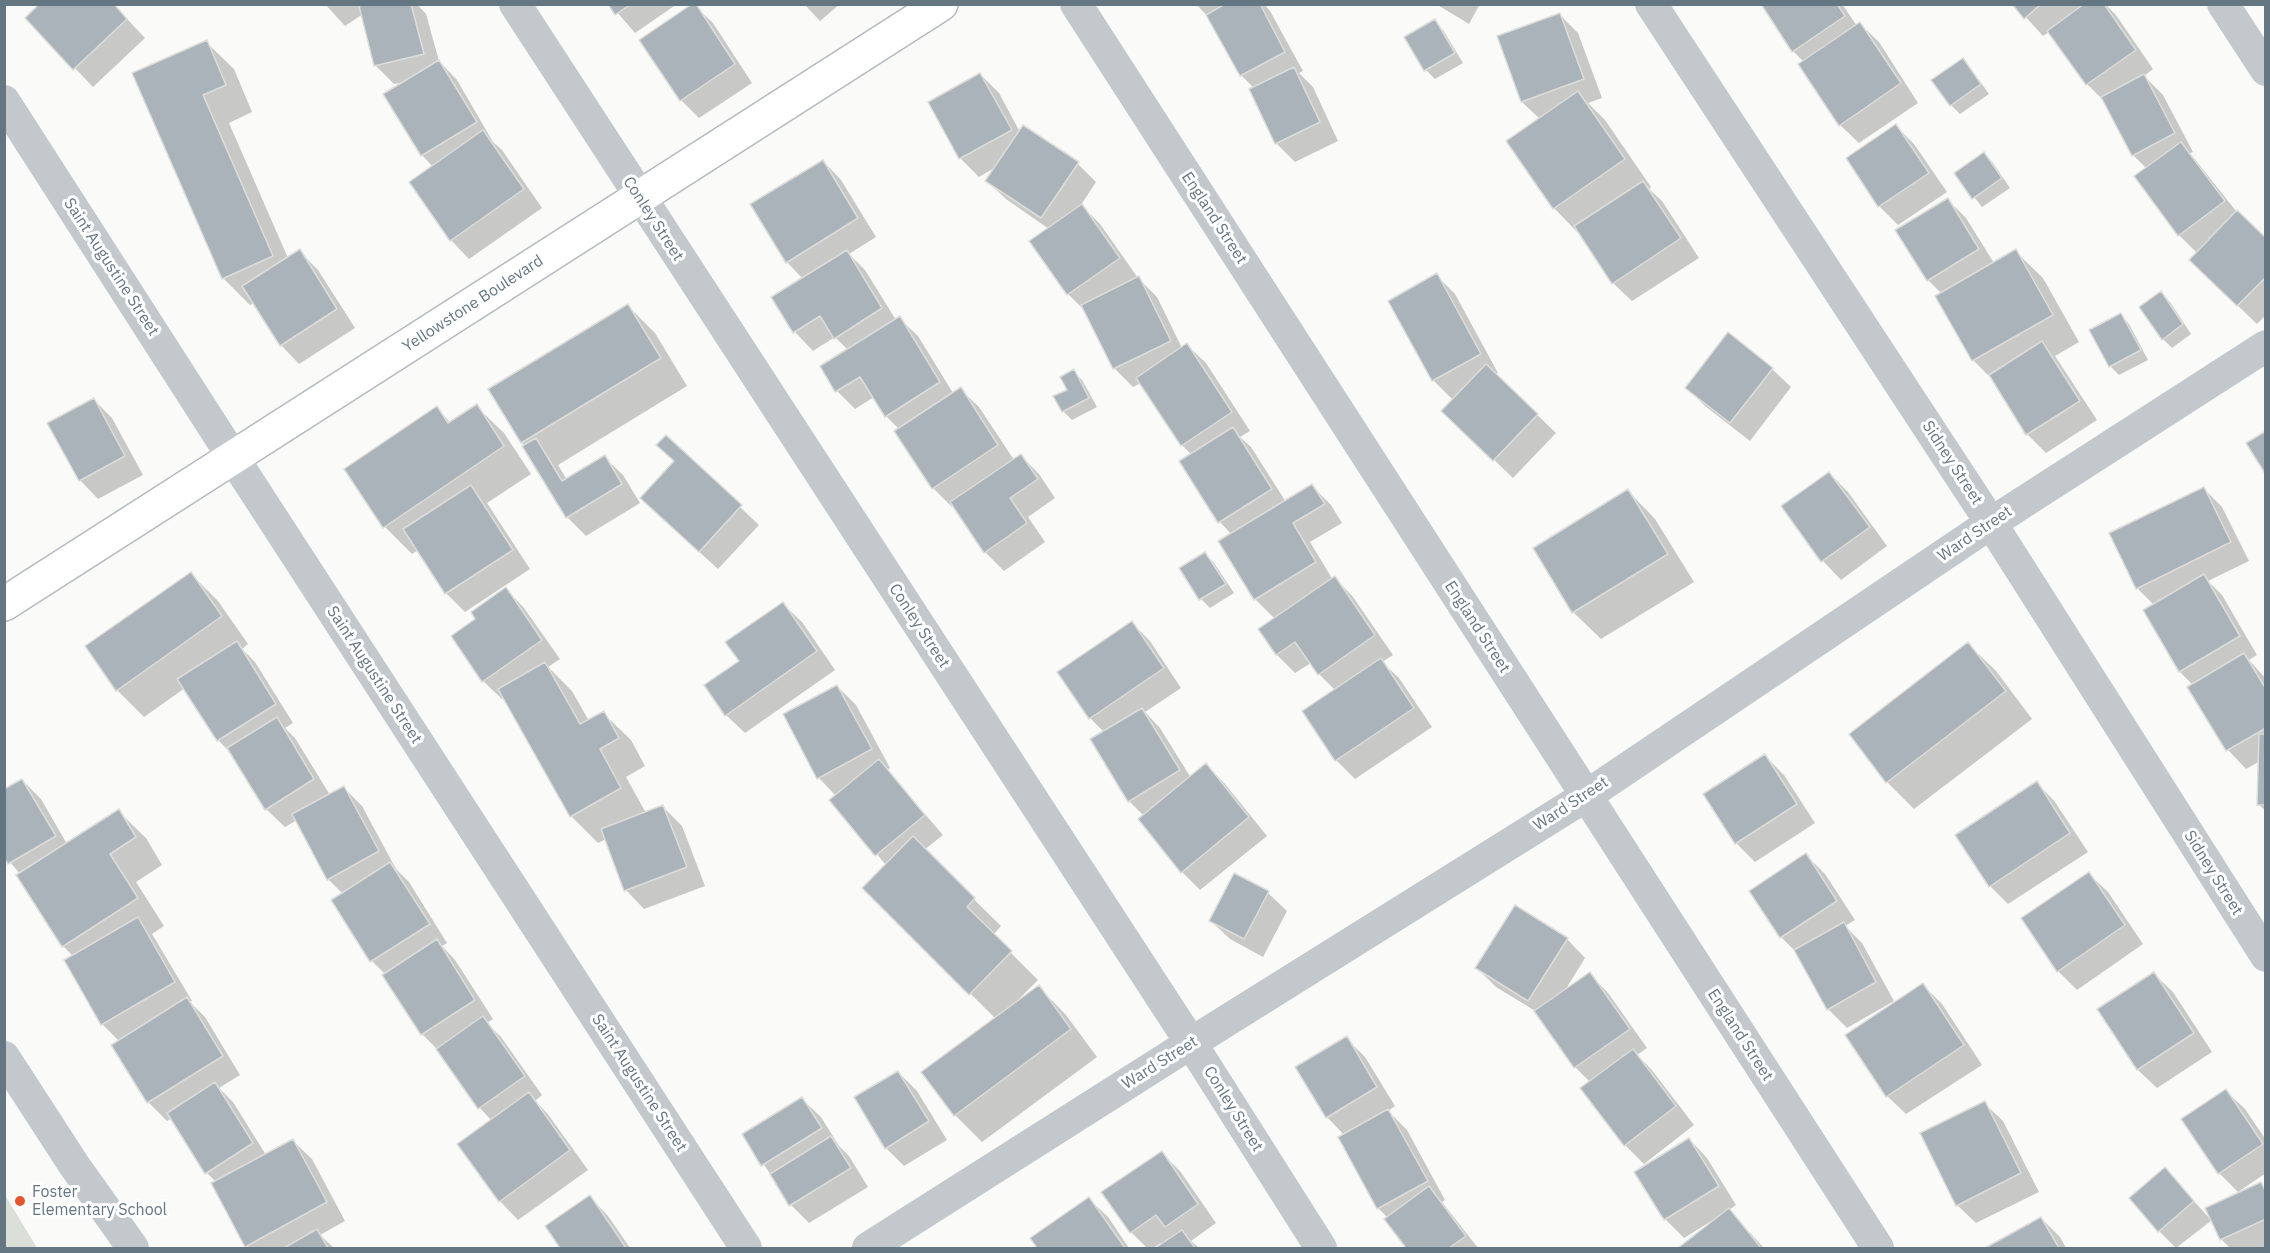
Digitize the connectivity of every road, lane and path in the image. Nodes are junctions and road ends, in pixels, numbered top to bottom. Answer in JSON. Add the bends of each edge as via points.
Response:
{"nodes":[{"id":1,"x":514,"y":4,"type":"edge"},
{"id":2,"x":941,"y":4,"type":"edge"},
{"id":3,"x":1076,"y":4,"type":"edge"},
{"id":4,"x":1651,"y":4,"type":"edge"},
{"id":5,"x":2223,"y":4,"type":"edge"},
{"id":6,"x":2265,"y":70,"type":"edge"},
{"id":7,"x":4,"y":101,"type":"edge"},
{"id":8,"x":639,"y":197,"type":"junction"},
{"id":9,"x":2265,"y":346,"type":"edge"},
{"id":10,"x":234,"y":459,"type":"junction"},
{"id":11,"x":1991,"y":523,"type":"junction"},
{"id":12,"x":4,"y":604,"type":"edge"},
{"id":13,"x":1586,"y":796,"type":"junction"},
{"id":14,"x":2265,"y":956,"type":"edge"},
{"id":15,"x":1191,"y":1043,"type":"junction"},
{"id":16,"x":4,"y":1058,"type":"edge"},
{"id":17,"x":133,"y":1248,"type":"edge"},
{"id":18,"x":746,"y":1248,"type":"edge"},
{"id":19,"x":868,"y":1248,"type":"edge"},
{"id":20,"x":1321,"y":1248,"type":"edge"},
{"id":21,"x":1878,"y":1248,"type":"edge"}],
"edges":[{"from":1,"to":8,"type":"street","name":"Conley Street"},
{"from":2,"to":8,"type":"street","name":"Yellowstone Boulevard"},
{"from":3,"to":13,"type":"street","name":"England Street"},
{"from":4,"to":11,"type":"street","name":"Sidney Street"},
{"from":5,"to":6,"type":"street"},
{"from":7,"to":10,"type":"street","name":"Saint Augustine Street"},
{"from":8,"to":10,"type":"street","name":"Yellowstone Boulevard"},
{"from":8,"to":15,"type":"street","name":"Conley Street"},
{"from":9,"to":11,"type":"street","name":"Ward Street"},
{"from":10,"to":12,"type":"street","name":"Yellowstone Boulevard"},
{"from":10,"to":18,"type":"street","name":"Saint Augustine Street"},
{"from":11,"to":13,"type":"street","name":"Ward Street"},
{"from":11,"to":14,"type":"street","name":"Sidney Street"},
{"from":13,"to":15,"type":"street","name":"Ward Street"},
{"from":13,"to":21,"type":"street","name":"England Street"},
{"from":15,"to":19,"type":"street","name":"Ward Street"},
{"from":15,"to":20,"type":"street","name":"Conley Street"},
{"from":16,"to":17,"type":"street"}]}
